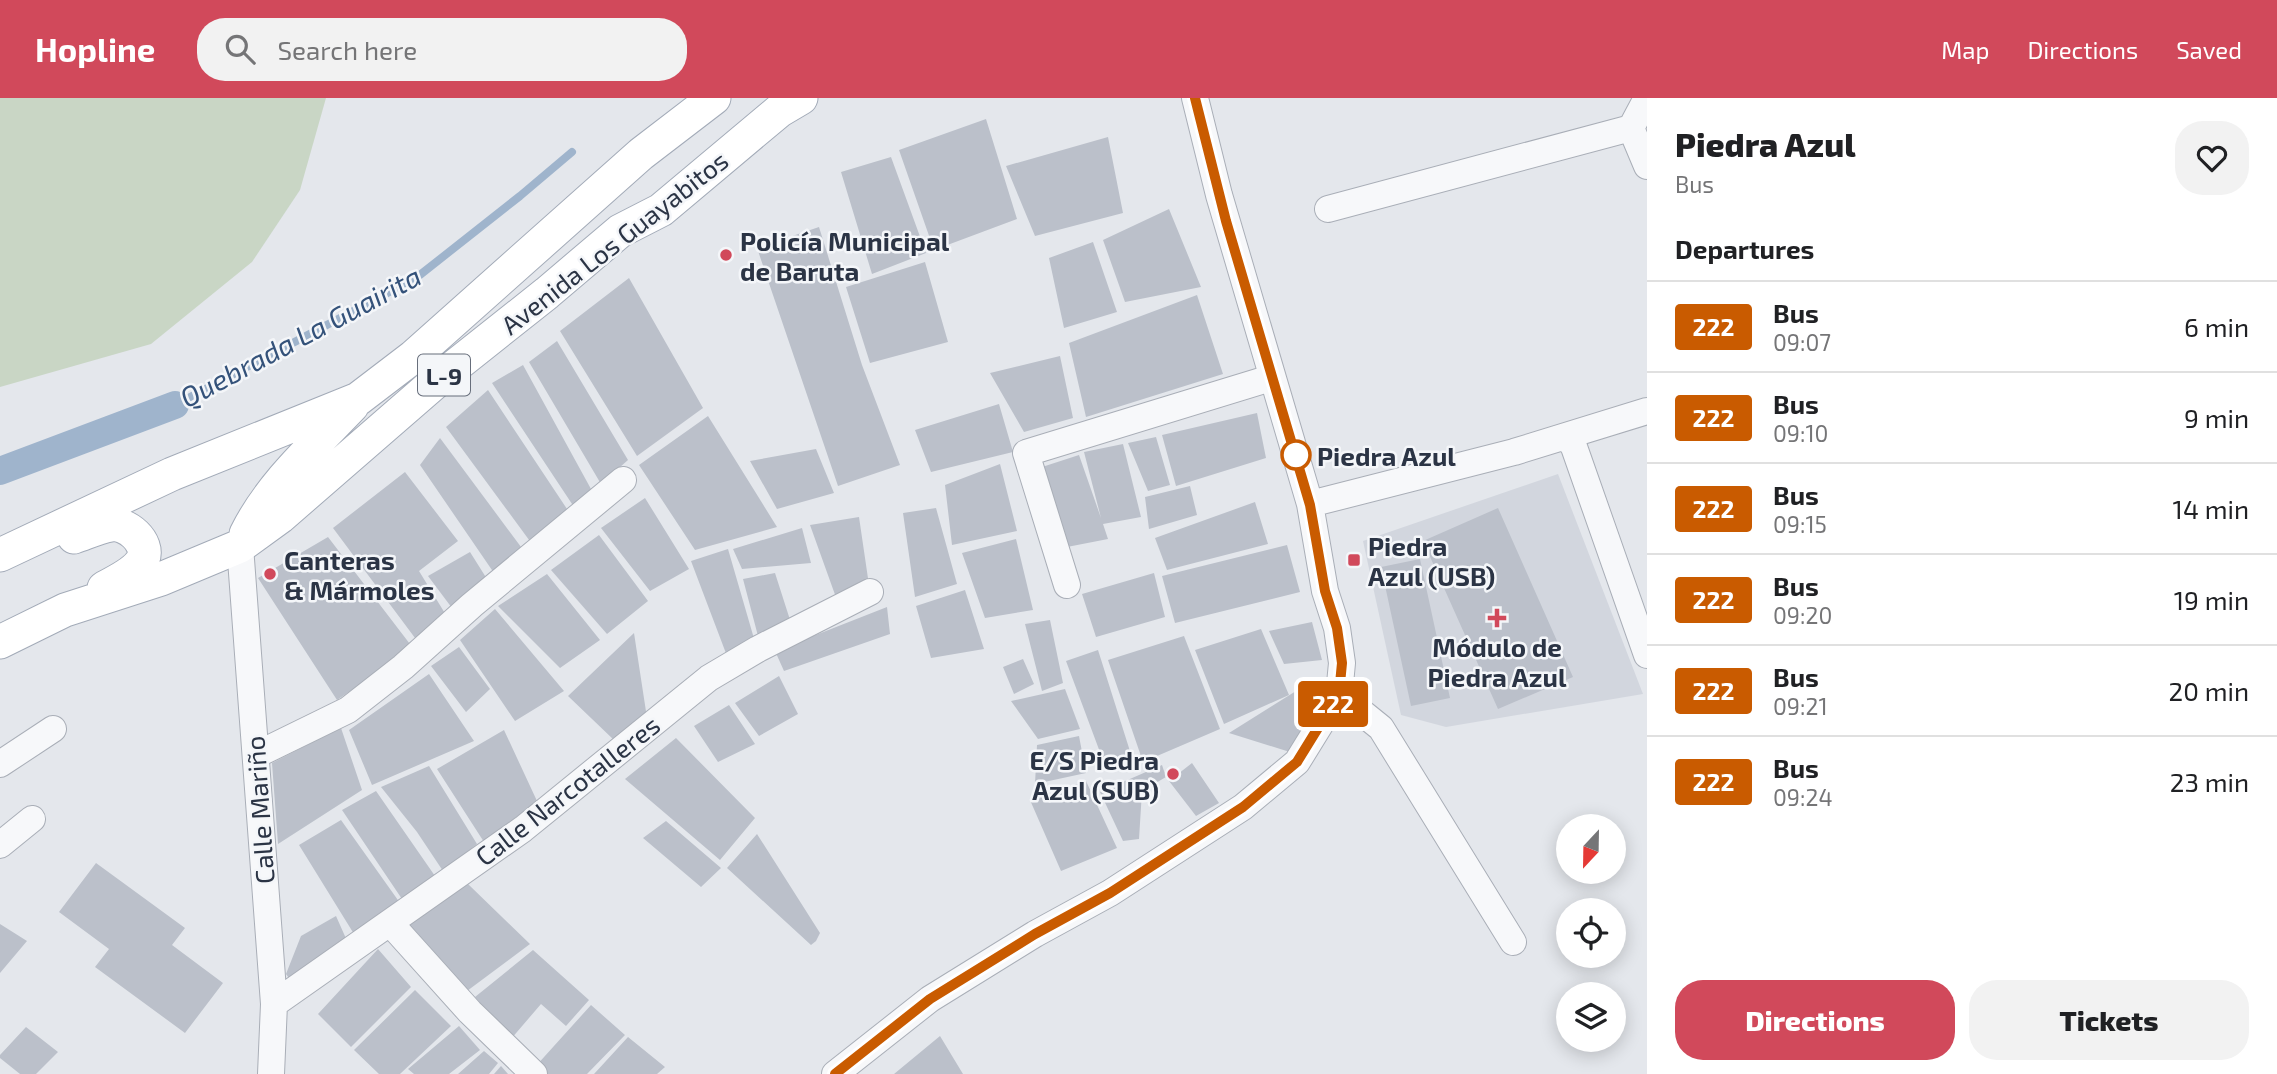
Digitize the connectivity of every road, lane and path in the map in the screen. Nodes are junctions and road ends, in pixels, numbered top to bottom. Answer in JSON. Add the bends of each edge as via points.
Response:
{"nodes":[{"id":1,"x":714,"y":98,"type":"edge"},
{"id":2,"x":801,"y":98,"type":"edge"},
{"id":3,"x":1195,"y":98,"type":"edge"},
{"id":4,"x":1647,"y":98,"type":"edge"},
{"id":5,"x":1631,"y":128,"type":"junction"},
{"id":6,"x":1647,"y":166,"type":"edge"},
{"id":7,"x":1328,"y":208,"type":"dead end"},
{"id":8,"x":1271,"y":378,"type":"junction"},
{"id":9,"x":358,"y":399,"type":"junction"},
{"id":10,"x":1647,"y":411,"type":"edge"},
{"id":11,"x":1567,"y":436,"type":"junction"},
{"id":12,"x":623,"y":480,"type":"dead end"},
{"id":13,"x":1310,"y":505,"type":"junction"},
{"id":14,"x":240,"y":546,"type":"junction"},
{"id":15,"x":0,"y":555,"type":"edge"},
{"id":16,"x":0,"y":570,"type":"edge"},
{"id":17,"x":1067,"y":585,"type":"dead end"},
{"id":18,"x":870,"y":592,"type":"dead end"},
{"id":19,"x":65,"y":610,"type":"junction"},
{"id":20,"x":0,"y":642,"type":"edge"},
{"id":21,"x":1647,"y":655,"type":"edge"},
{"id":22,"x":1339,"y":694,"type":"junction"},
{"id":23,"x":53,"y":729,"type":"dead end"},
{"id":24,"x":256,"y":755,"type":"junction"},
{"id":25,"x":0,"y":764,"type":"edge"},
{"id":26,"x":32,"y":819,"type":"dead end"},
{"id":27,"x":0,"y":845,"type":"edge"},
{"id":28,"x":390,"y":923,"type":"junction"},
{"id":29,"x":1513,"y":943,"type":"dead end"},
{"id":30,"x":274,"y":1004,"type":"junction"},
{"id":31,"x":271,"y":1074,"type":"edge"},
{"id":32,"x":534,"y":1074,"type":"edge"},
{"id":33,"x":835,"y":1074,"type":"edge"}],
"edges":[{"from":1,"to":9,"type":"main road","name":"Avenida Los Guayabitos","number":"L-9","via":[[641,154],[413,357]]},
{"from":2,"to":14,"type":"main road","name":"Avenida Los Guayabitos","number":"L-9","via":[[779,111],[661,210],[620,230]]},
{"from":3,"to":8,"type":"street"},
{"from":4,"to":5,"type":"street"},
{"from":5,"to":6,"type":"street"},
{"from":5,"to":7,"type":"street"},
{"from":8,"to":13,"type":"street"},
{"from":8,"to":17,"type":"street","via":[[1026,453]]},
{"from":9,"to":14,"type":"main road","via":[[272,492]]},
{"from":9,"to":15,"type":"main road","name":"Avenida Los Guayabitos","number":"L-9","via":[[172,474]]},
{"from":10,"to":11,"type":"street"},
{"from":11,"to":13,"type":"street"},
{"from":11,"to":21,"type":"street"},
{"from":12,"to":24,"type":"street","via":[[348,710]]},
{"from":13,"to":22,"type":"street","via":[[1325,591],[1337,628],[1342,663]]},
{"from":14,"to":19,"type":"main road","name":"Avenida Los Guayabitos","number":"L-9","via":[[161,579]]},
{"from":14,"to":24,"type":"street","name":"Calle Mariño"},
{"from":16,"to":19,"type":"main road","number":"L-9","via":[[113,524],[135,534],[144,556],[137,567]]},
{"from":18,"to":28,"type":"street","name":"Calle Narcotalleres","via":[[709,678],[523,829]]},
{"from":19,"to":20,"type":"main road","name":"Avenida Los Guayabitos","number":"L-9"},
{"from":22,"to":29,"type":"street","via":[[1381,728]]},
{"from":22,"to":33,"type":"street","via":[[1297,762],[1243,807],[1110,893],[930,999]]},
{"from":23,"to":25,"type":"street"},
{"from":24,"to":30,"type":"street","name":"Calle Mariño"},
{"from":26,"to":27,"type":"street"},
{"from":28,"to":30,"type":"street","name":"Calle Narcotalleres"},
{"from":28,"to":32,"type":"street","via":[[470,1012]]},
{"from":30,"to":31,"type":"street","name":"Calle Mariño"}]}
